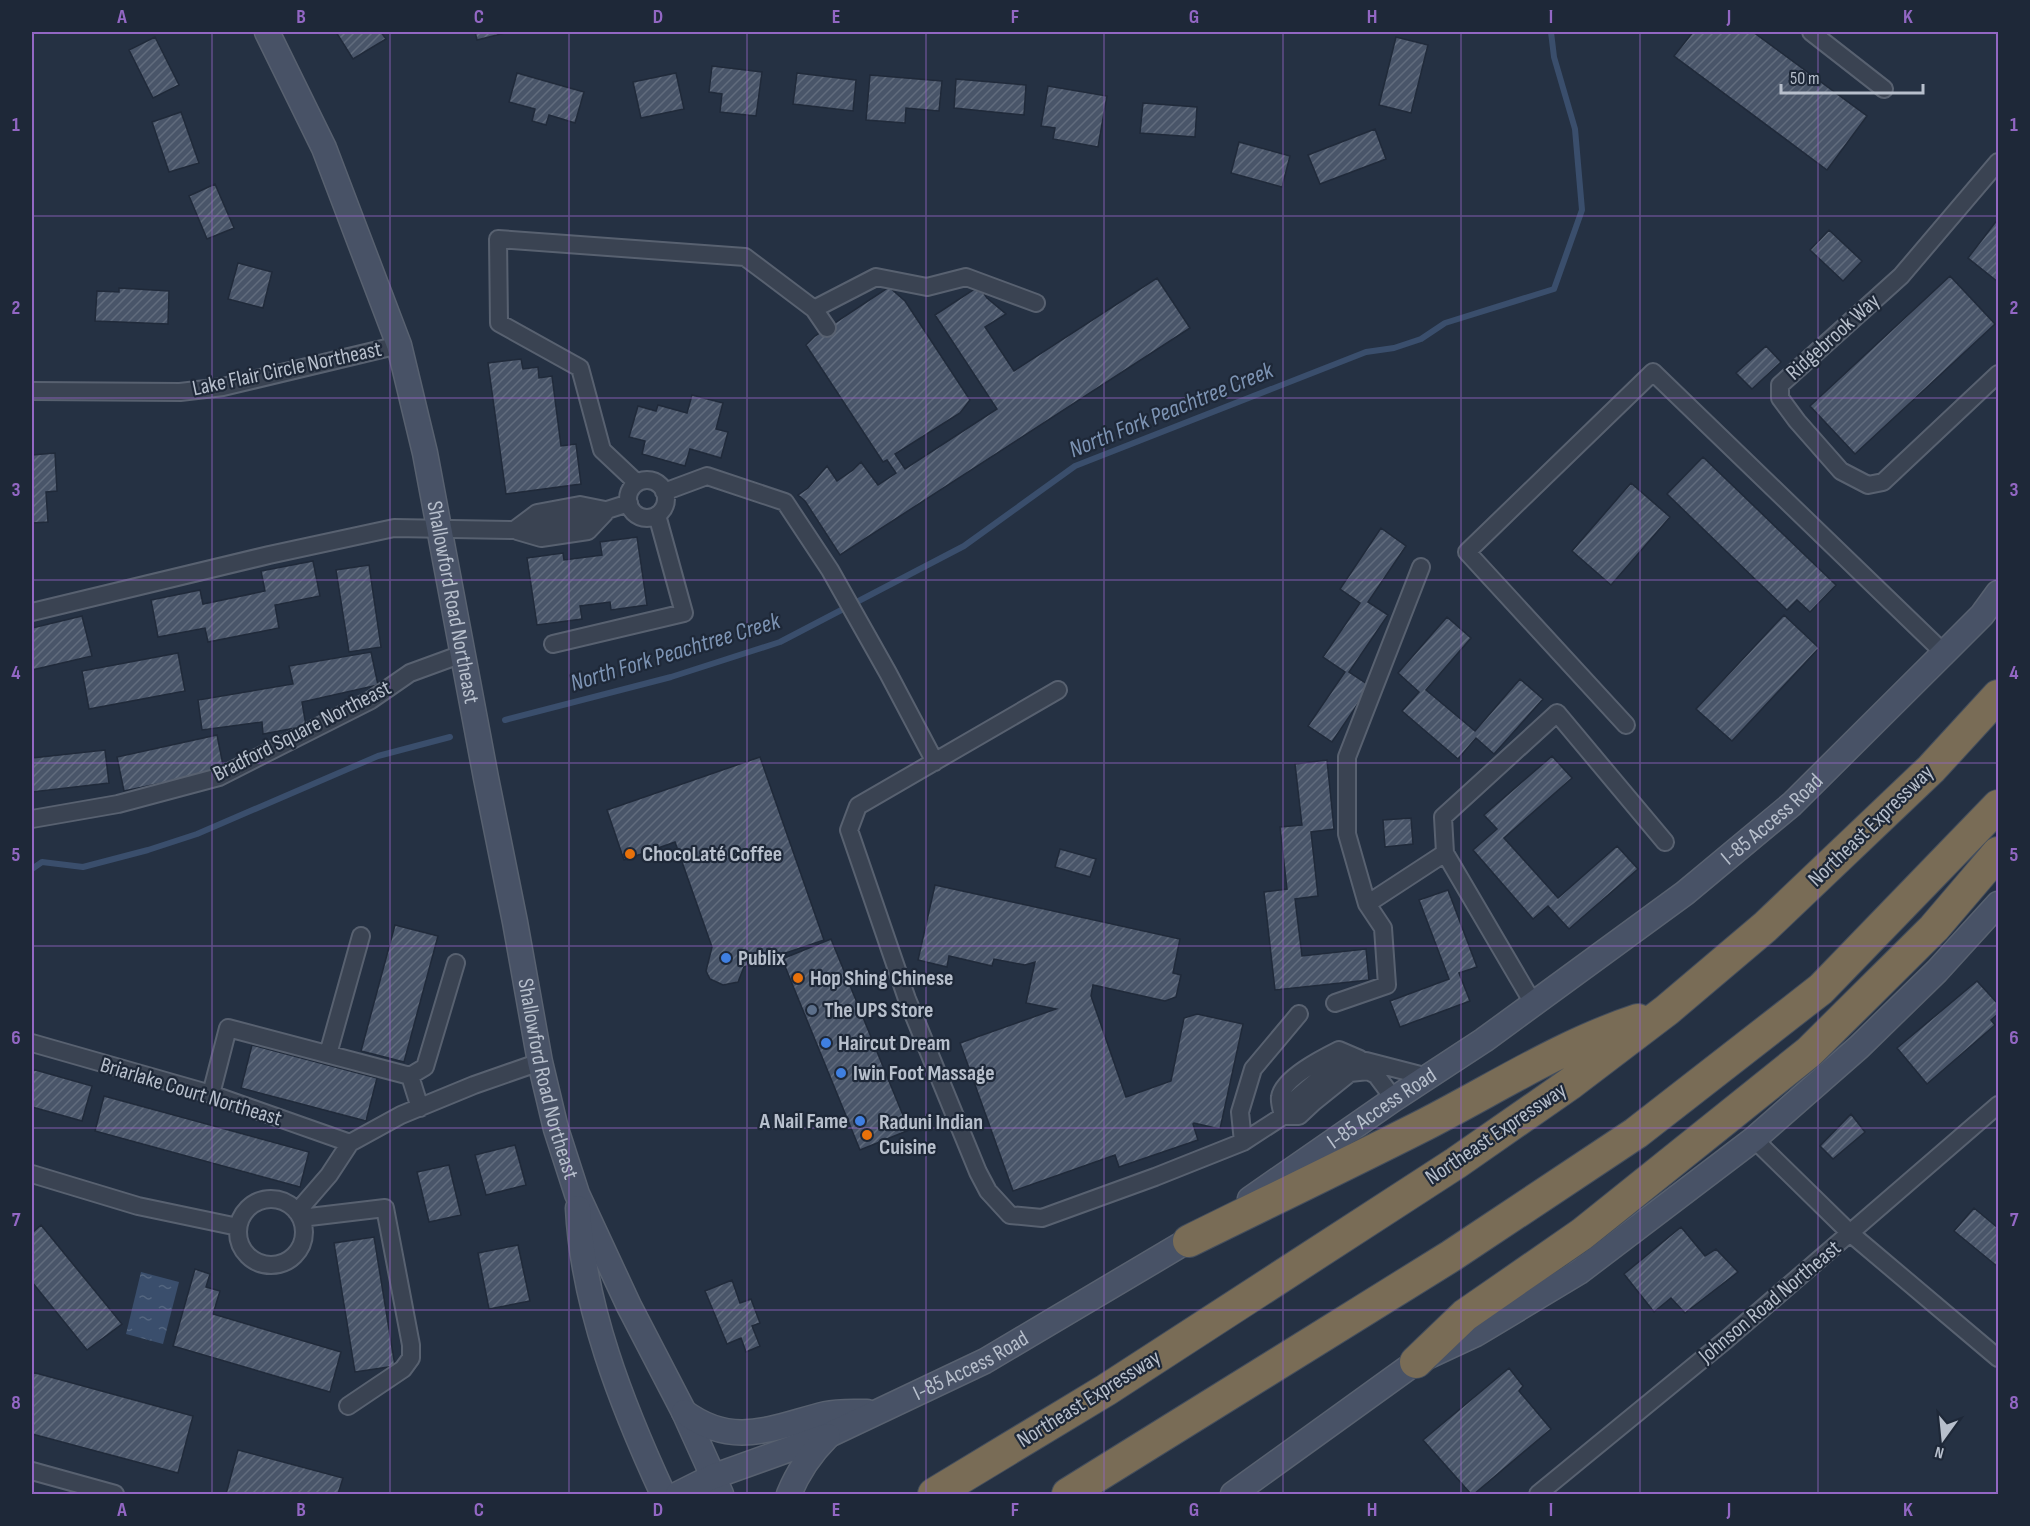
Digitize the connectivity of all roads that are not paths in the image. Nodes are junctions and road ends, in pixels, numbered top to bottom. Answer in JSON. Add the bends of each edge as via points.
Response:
{"nodes":[{"id":1,"x":267,"y":32,"type":"edge"},
{"id":2,"x":1811,"y":32,"type":"edge"},
{"id":3,"x":1884,"y":89,"type":"dead end"},
{"id":4,"x":1998,"y":162,"type":"edge"},
{"id":5,"x":1036,"y":303,"type":"dead end"},
{"id":6,"x":814,"y":309,"type":"junction"},
{"id":7,"x":827,"y":328,"type":"dead end"},
{"id":8,"x":399,"y":345,"type":"junction"},
{"id":9,"x":1998,"y":374,"type":"edge"},
{"id":10,"x":32,"y":391,"type":"edge"},
{"id":11,"x":636,"y":482,"type":"junction"},
{"id":12,"x":664,"y":492,"type":"junction"},
{"id":13,"x":629,"y":503,"type":"junction"},
{"id":14,"x":657,"y":515,"type":"junction"},
{"id":15,"x":439,"y":528,"type":"junction"},
{"id":16,"x":1421,"y":567,"type":"dead end"},
{"id":17,"x":1998,"y":593,"type":"edge"},
{"id":18,"x":32,"y":612,"type":"edge"},
{"id":19,"x":553,"y":644,"type":"dead end"},
{"id":20,"x":1944,"y":653,"type":"junction"},
{"id":21,"x":462,"y":654,"type":"junction"},
{"id":22,"x":1058,"y":690,"type":"dead end"},
{"id":23,"x":1998,"y":696,"type":"edge"},
{"id":24,"x":1626,"y":725,"type":"dead end"},
{"id":25,"x":935,"y":762,"type":"junction"},
{"id":26,"x":1998,"y":806,"type":"edge"},
{"id":27,"x":32,"y":819,"type":"edge"},
{"id":28,"x":1665,"y":842,"type":"dead end"},
{"id":29,"x":1445,"y":853,"type":"junction"},
{"id":30,"x":1998,"y":853,"type":"edge"},
{"id":31,"x":1367,"y":904,"type":"junction"},
{"id":32,"x":1998,"y":904,"type":"edge"},
{"id":33,"x":361,"y":936,"type":"dead end"},
{"id":34,"x":456,"y":963,"type":"dead end"},
{"id":35,"x":1335,"y":1003,"type":"dead end"},
{"id":36,"x":1533,"y":1003,"type":"junction"},
{"id":37,"x":1667,"y":1010,"type":"junction"},
{"id":38,"x":1299,"y":1014,"type":"dead end"},
{"id":39,"x":32,"y":1043,"type":"edge"},
{"id":40,"x":328,"y":1054,"type":"junction"},
{"id":41,"x":540,"y":1062,"type":"junction"},
{"id":42,"x":410,"y":1076,"type":"junction"},
{"id":43,"x":1428,"y":1077,"type":"junction"},
{"id":44,"x":1310,"y":1085,"type":"junction"},
{"id":45,"x":211,"y":1095,"type":"junction"},
{"id":46,"x":1394,"y":1099,"type":"junction"},
{"id":47,"x":1998,"y":1106,"type":"edge"},
{"id":48,"x":420,"y":1108,"type":"junction"},
{"id":49,"x":1754,"y":1139,"type":"junction"},
{"id":50,"x":1243,"y":1142,"type":"junction"},
{"id":51,"x":350,"y":1143,"type":"junction"},
{"id":52,"x":32,"y":1174,"type":"edge"},
{"id":53,"x":577,"y":1194,"type":"junction"},
{"id":54,"x":299,"y":1215,"type":"junction"},
{"id":55,"x":238,"y":1227,"type":"junction"},
{"id":56,"x":1850,"y":1233,"type":"junction"},
{"id":57,"x":1189,"y":1242,"type":"junction"},
{"id":58,"x":1998,"y":1358,"type":"edge"},
{"id":59,"x":1416,"y":1362,"type":"junction"},
{"id":60,"x":348,"y":1406,"type":"dead end"},
{"id":61,"x":876,"y":1411,"type":"junction"},
{"id":62,"x":684,"y":1412,"type":"junction"},
{"id":63,"x":829,"y":1435,"type":"junction"},
{"id":64,"x":32,"y":1472,"type":"edge"},
{"id":65,"x":716,"y":1486,"type":"edge"},
{"id":66,"x":115,"y":1494,"type":"edge"},
{"id":67,"x":663,"y":1494,"type":"edge"},
{"id":68,"x":678,"y":1494,"type":"edge"},
{"id":69,"x":789,"y":1494,"type":"edge"},
{"id":70,"x":934,"y":1494,"type":"edge"},
{"id":71,"x":1068,"y":1494,"type":"edge"},
{"id":72,"x":1233,"y":1494,"type":"edge"},
{"id":73,"x":1538,"y":1494,"type":"edge"}],
"edges":[{"from":1,"to":8,"type":"main road","name":"Shallowford Road Northeast","via":[[324,148]]},
{"from":2,"to":3,"type":"street"},
{"from":4,"to":9,"type":"street","name":"Ridgebrook Way","via":[[1901,276],[1780,385],[1780,398],[1841,471],[1868,485],[1883,482]]},
{"from":5,"to":6,"type":"street","via":[[966,277],[927,287],[876,277]]},
{"from":6,"to":7,"type":"street"},
{"from":6,"to":11,"type":"street","via":[[745,257],[498,239],[499,323],[580,368],[602,450]]},
{"from":8,"to":10,"type":"street","name":"Lake Flair Circle Northeast","via":[[223,387],[180,392]]},
{"from":8,"to":15,"type":"main road","name":"Shallowford Road Northeast"},
{"from":11,"to":12,"type":"street","via":[[650,480]]},
{"from":11,"to":13,"type":"street"},
{"from":12,"to":14,"type":"street","via":[[664,505]]},
{"from":12,"to":25,"type":"street","via":[[707,476],[785,502],[830,570]]},
{"from":13,"to":14,"type":"street","via":[[639,516]]},
{"from":13,"to":15,"type":"street","via":[[582,518],[513,530]]},
{"from":14,"to":19,"type":"street","via":[[684,613]]},
{"from":15,"to":18,"type":"street","via":[[394,528]]},
{"from":15,"to":21,"type":"main road","name":"Shallowford Road Northeast"},
{"from":16,"to":31,"type":"street","via":[[1347,757],[1347,834]]},
{"from":17,"to":20,"type":"main road","name":"I-85 Access Road"},
{"from":20,"to":24,"type":"street","via":[[1653,372],[1467,552]]},
{"from":20,"to":36,"type":"main road","name":"I-85 Access Road","via":[[1792,804],[1685,893]]},
{"from":21,"to":27,"type":"street","name":"Bradford Square Northeast","via":[[410,673],[371,699],[219,777],[118,804]]},
{"from":21,"to":41,"type":"main road","name":"Shallowford Road Northeast"},
{"from":22,"to":25,"type":"street"},
{"from":23,"to":37,"type":"highway","name":"Northeast Expressway","via":[[1830,867]]},
{"from":25,"to":50,"type":"street","via":[[858,806],[849,831],[907,999],[988,1191],[1010,1215],[1042,1218]]},
{"from":26,"to":71,"type":"highway","via":[[1821,989],[1636,1133],[1451,1256]]},
{"from":28,"to":29,"type":"street","via":[[1557,713],[1443,817]]},
{"from":29,"to":31,"type":"street"},
{"from":29,"to":36,"type":"street"},
{"from":30,"to":59,"type":"highway","via":[[1935,928],[1809,1052],[1582,1234],[1465,1315]]},
{"from":31,"to":35,"type":"street","via":[[1383,928],[1387,985]]},
{"from":32,"to":49,"type":"main road","via":[[1875,1032]]},
{"from":33,"to":40,"type":"street"},
{"from":34,"to":42,"type":"street","via":[[425,1067]]},
{"from":36,"to":43,"type":"main road","name":"I-85 Access Road"},
{"from":37,"to":57,"type":"highway","via":[[1539,1061],[1426,1124]]},
{"from":37,"to":70,"type":"highway","name":"Northeast Expressway","via":[[1456,1163],[1106,1389]]},
{"from":38,"to":50,"type":"street","via":[[1253,1069],[1240,1112]]},
{"from":39,"to":45,"type":"street","name":"Briarlake Court Northeast"},
{"from":40,"to":42,"type":"street"},
{"from":40,"to":45,"type":"street","via":[[228,1028]]},
{"from":41,"to":48,"type":"street"},
{"from":41,"to":53,"type":"main road","name":"Shallowford Road Northeast"},
{"from":42,"to":48,"type":"street"},
{"from":43,"to":44,"type":"street","via":[[1366,1061],[1336,1064]]},
{"from":43,"to":46,"type":"main road","name":"I-85 Access Road"},
{"from":44,"to":46,"type":"street","via":[[1368,1071],[1376,1075]]},
{"from":44,"to":50,"type":"street","via":[[1283,1116]]},
{"from":45,"to":51,"type":"street","name":"Briarlake Court Northeast"},
{"from":46,"to":57,"type":"main road","name":"I-85 Access Road"},
{"from":47,"to":56,"type":"street","name":"Johnson Road Northeast"},
{"from":48,"to":51,"type":"street"},
{"from":49,"to":56,"type":"street"},
{"from":49,"to":59,"type":"main road","via":[[1579,1272],[1476,1334]]},
{"from":51,"to":54,"type":"street"},
{"from":52,"to":55,"type":"street","via":[[138,1206]]},
{"from":53,"to":62,"type":"main road","name":"Shallowford Road Northeast"},
{"from":53,"to":67,"type":"main road","name":"Shallowford Road Northeast","via":[[580,1244],[595,1312],[624,1402]]},
{"from":54,"to":55,"type":"street","via":[[279,1200],[258,1201],[248,1208]]},
{"from":54,"to":55,"type":"street","via":[[303,1242],[281,1264],[259,1263],[249,1257],[242,1249]]},
{"from":54,"to":60,"type":"street","via":[[385,1208],[411,1358],[403,1369]]},
{"from":56,"to":58,"type":"street"},
{"from":56,"to":73,"type":"street","name":"Johnson Road Northeast"},
{"from":57,"to":61,"type":"main road","name":"I-85 Access Road","via":[[985,1361]]},
{"from":59,"to":72,"type":"main road"},
{"from":61,"to":62,"type":"main road","via":[[828,1414],[746,1433],[716,1430]]},
{"from":61,"to":63,"type":"main road","name":"I-85 Access Road"},
{"from":62,"to":65,"type":"main road","name":"Shallowford Road Northeast"},
{"from":63,"to":65,"type":"main road","name":"I-85 Access Road"},
{"from":63,"to":69,"type":"main road","via":[[813,1451]]},
{"from":64,"to":66,"type":"street"},
{"from":65,"to":68,"type":"main road","name":"I-85 Access Road"}]}
